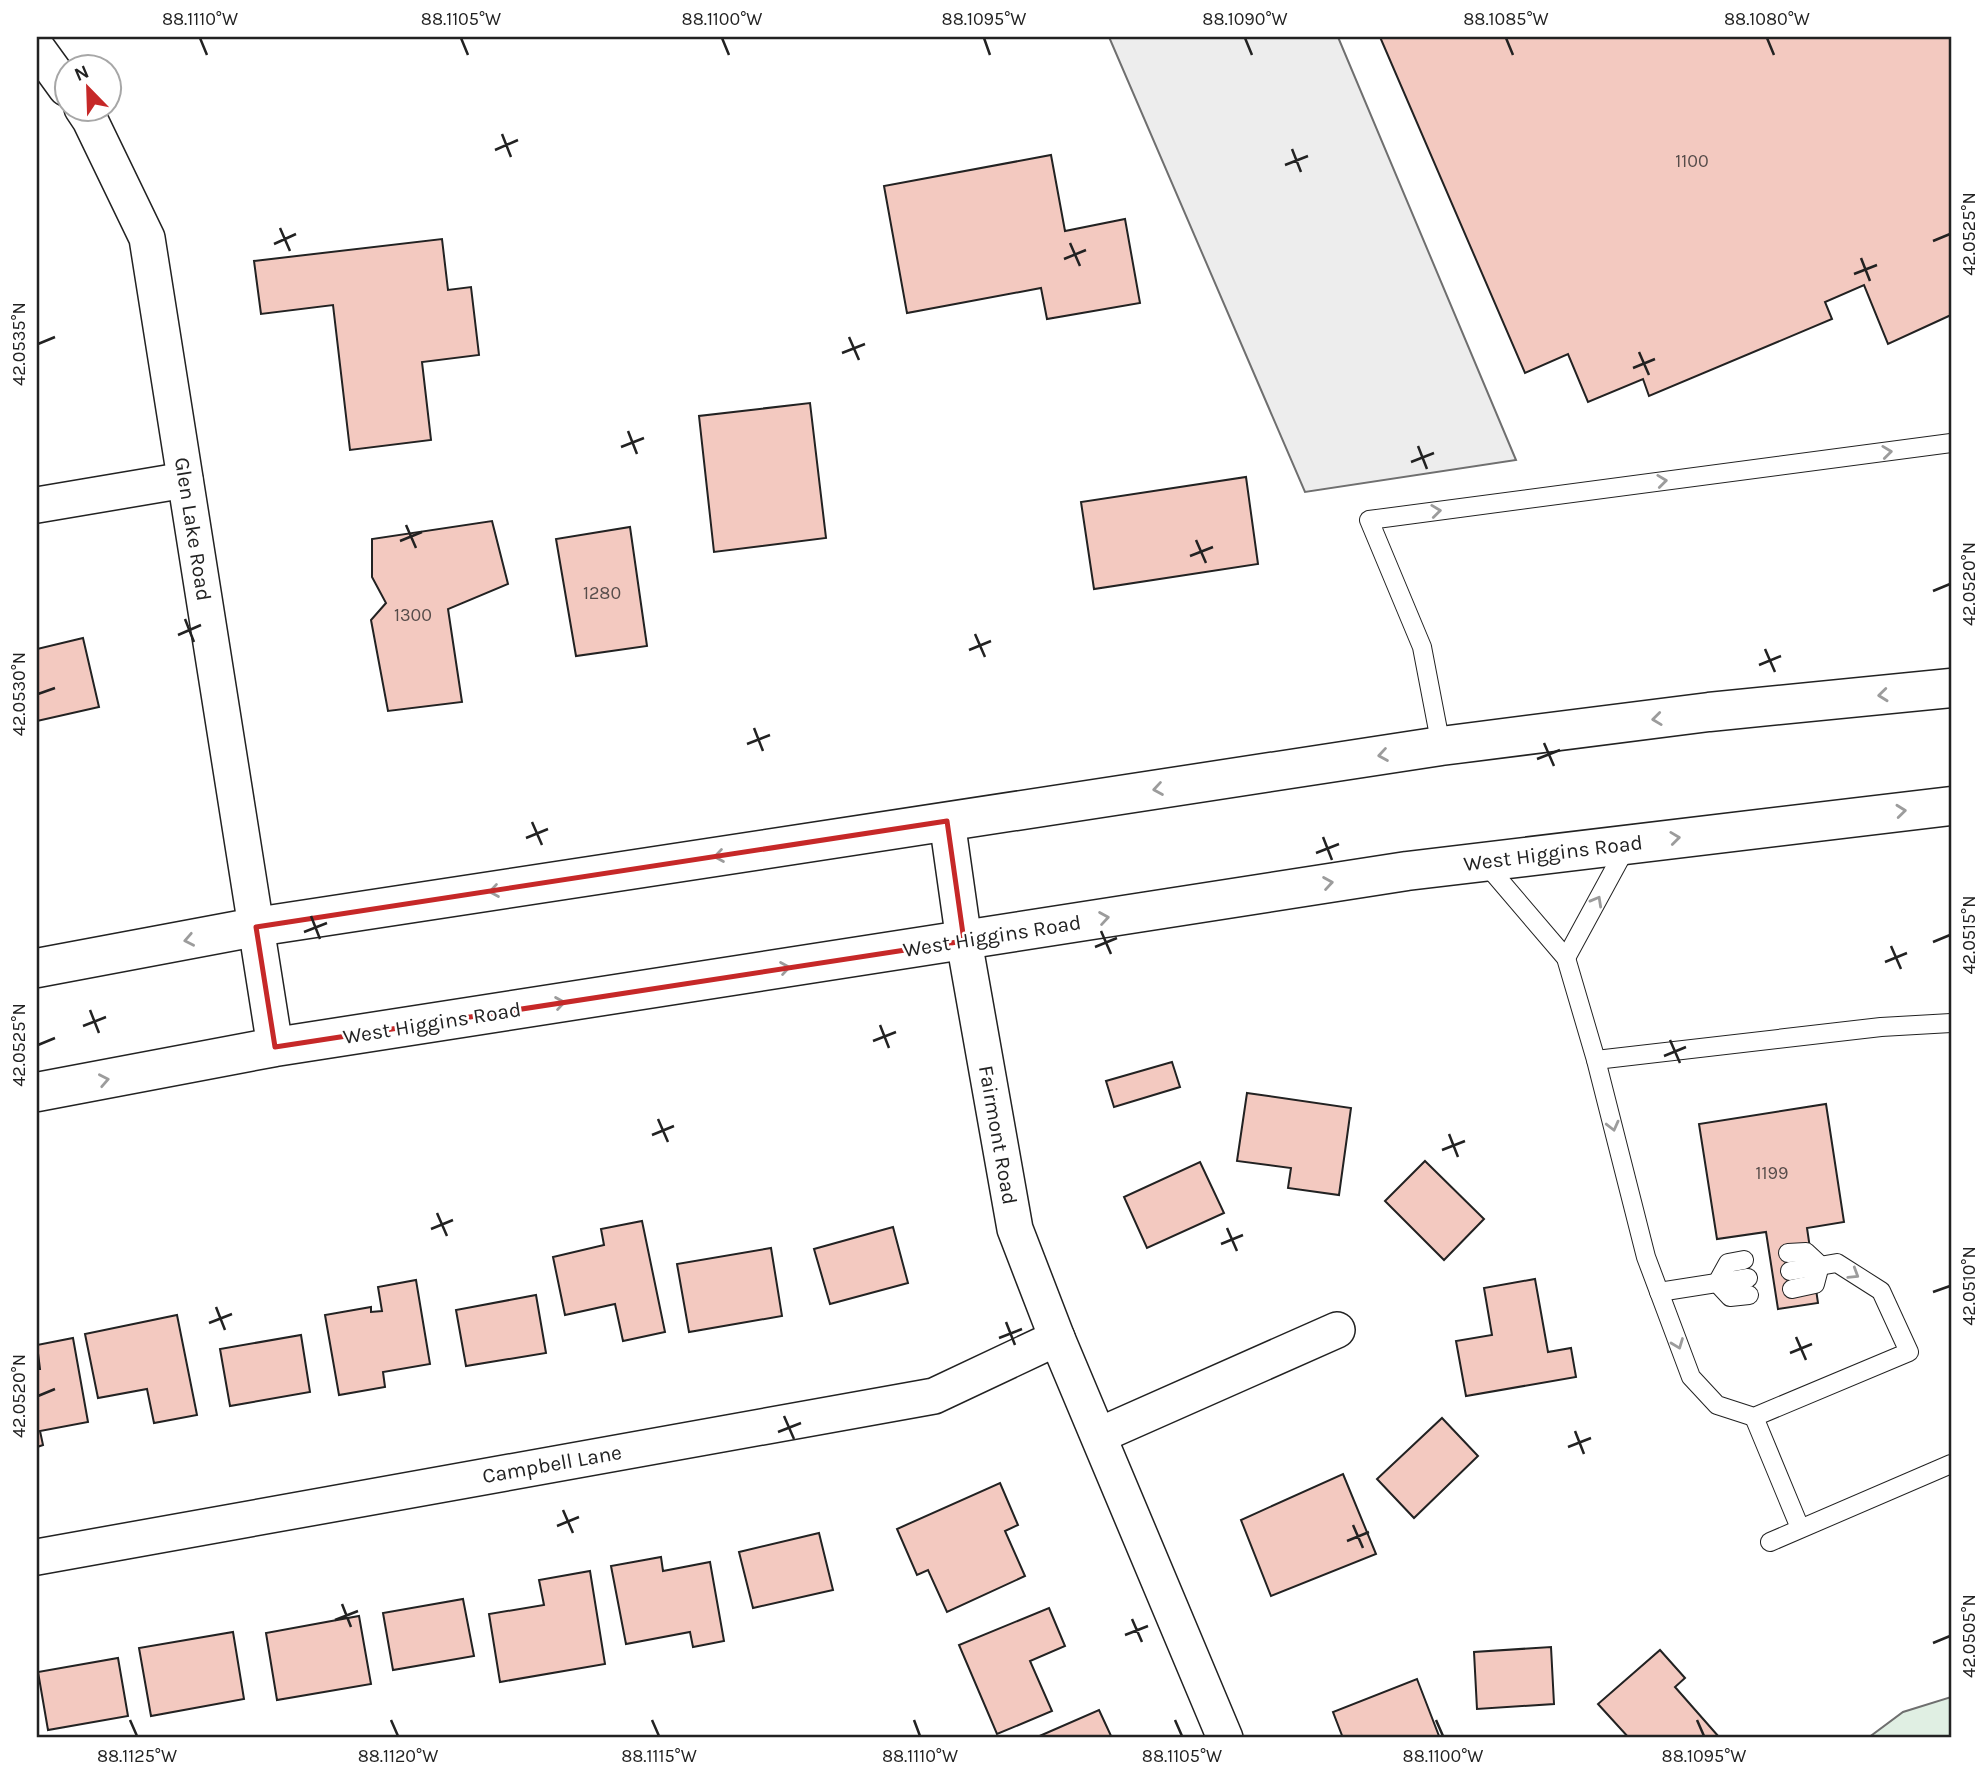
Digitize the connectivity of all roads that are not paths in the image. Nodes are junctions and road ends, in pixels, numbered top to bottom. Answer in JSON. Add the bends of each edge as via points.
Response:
{"nodes":[{"id":1,"x":37,"y":48,"type":"edge"},
{"id":2,"x":52,"y":69,"type":"edge"},
{"id":3,"x":89,"y":122,"type":"edge"},
{"id":4,"x":1951,"y":443,"type":"edge"},
{"id":5,"x":185,"y":480,"type":"junction"},
{"id":6,"x":37,"y":505,"type":"edge"},
{"id":7,"x":1951,"y":688,"type":"edge"},
{"id":8,"x":1441,"y":746,"type":"junction"},
{"id":9,"x":1951,"y":806,"type":"edge"},
{"id":10,"x":947,"y":821,"type":"junction"},
{"id":11,"x":1628,"y":844,"type":"junction"},
{"id":12,"x":1484,"y":862,"type":"junction"},
{"id":13,"x":256,"y":927,"type":"junction"},
{"id":14,"x":964,"y":940,"type":"junction"},
{"id":15,"x":1566,"y":958,"type":"junction"},
{"id":16,"x":37,"y":968,"type":"edge"},
{"id":17,"x":1951,"y":1023,"type":"edge"},
{"id":18,"x":275,"y":1047,"type":"junction"},
{"id":19,"x":1597,"y":1060,"type":"junction"},
{"id":20,"x":37,"y":1092,"type":"edge"},
{"id":21,"x":1744,"y":1260,"type":"dead end"},
{"id":22,"x":1790,"y":1271,"type":"dead end"},
{"id":23,"x":1717,"y":1283,"type":"junction"},
{"id":24,"x":1748,"y":1286,"type":"dead end"},
{"id":25,"x":1659,"y":1292,"type":"junction"},
{"id":26,"x":1337,"y":1330,"type":"dead end"},
{"id":27,"x":1057,"y":1338,"type":"junction"},
{"id":28,"x":1754,"y":1417,"type":"junction"},
{"id":29,"x":1100,"y":1435,"type":"junction"},
{"id":30,"x":1951,"y":1464,"type":"edge"},
{"id":31,"x":1800,"y":1528,"type":"junction"},
{"id":32,"x":1770,"y":1542,"type":"dead end"},
{"id":33,"x":37,"y":1557,"type":"edge"},
{"id":34,"x":1226,"y":1738,"type":"edge"}],
"edges":[{"from":1,"to":2,"type":"street"},
{"from":3,"to":5,"type":"street","name":"Glen Lake Road","via":[[147,238]]},
{"from":8,"to":4,"type":"lane","one_way":true,"via":[[1422,647],[1368,520]]},
{"from":5,"to":6,"type":"street"},
{"from":5,"to":13,"type":"street","name":"Glen Lake Road"},
{"from":7,"to":8,"type":"main road","one_way":true},
{"from":8,"to":10,"type":"main road","one_way":true},
{"from":11,"to":9,"type":"main road","name":"West Higgins Road","one_way":true},
{"from":10,"to":13,"type":"main road","one_way":true},
{"from":10,"to":14,"type":"street","name":"Fairmont Road"},
{"from":11,"to":12,"type":"main road","name":"West Higgins Road"},
{"from":15,"to":11,"type":"lane","one_way":true},
{"from":14,"to":12,"type":"main road","name":"West Higgins Road","one_way":true},
{"from":12,"to":15,"type":"lane"},
{"from":13,"to":16,"type":"main road","one_way":true},
{"from":13,"to":18,"type":"street","name":"Glen Lake Road"},
{"from":18,"to":14,"type":"main road","name":"West Higgins Road","one_way":true},
{"from":14,"to":27,"type":"street","name":"Fairmont Road","via":[[1015,1229]]},
{"from":15,"to":19,"type":"lane"},
{"from":17,"to":19,"type":"lane"},
{"from":20,"to":18,"type":"main road","name":"West Higgins Road","one_way":true},
{"from":19,"to":25,"type":"lane","one_way":true,"via":[[1646,1257]]},
{"from":21,"to":23,"type":"lane","via":[[1728,1263]]},
{"from":22,"to":28,"type":"lane","one_way":true,"via":[[1837,1263],[1881,1291],[1909,1352]]},
{"from":23,"to":24,"type":"lane"},
{"from":23,"to":25,"type":"lane"},
{"from":25,"to":28,"type":"lane","one_way":true,"via":[[1690,1377],[1717,1405]]},
{"from":26,"to":29,"type":"street"},
{"from":27,"to":29,"type":"street","name":"Fairmont Road"},
{"from":27,"to":33,"type":"street","name":"Campbell Lane","via":[[934,1396]]},
{"from":28,"to":31,"type":"lane"},
{"from":29,"to":34,"type":"street","name":"Fairmont Road"},
{"from":30,"to":31,"type":"lane"},
{"from":31,"to":32,"type":"lane"}]}
